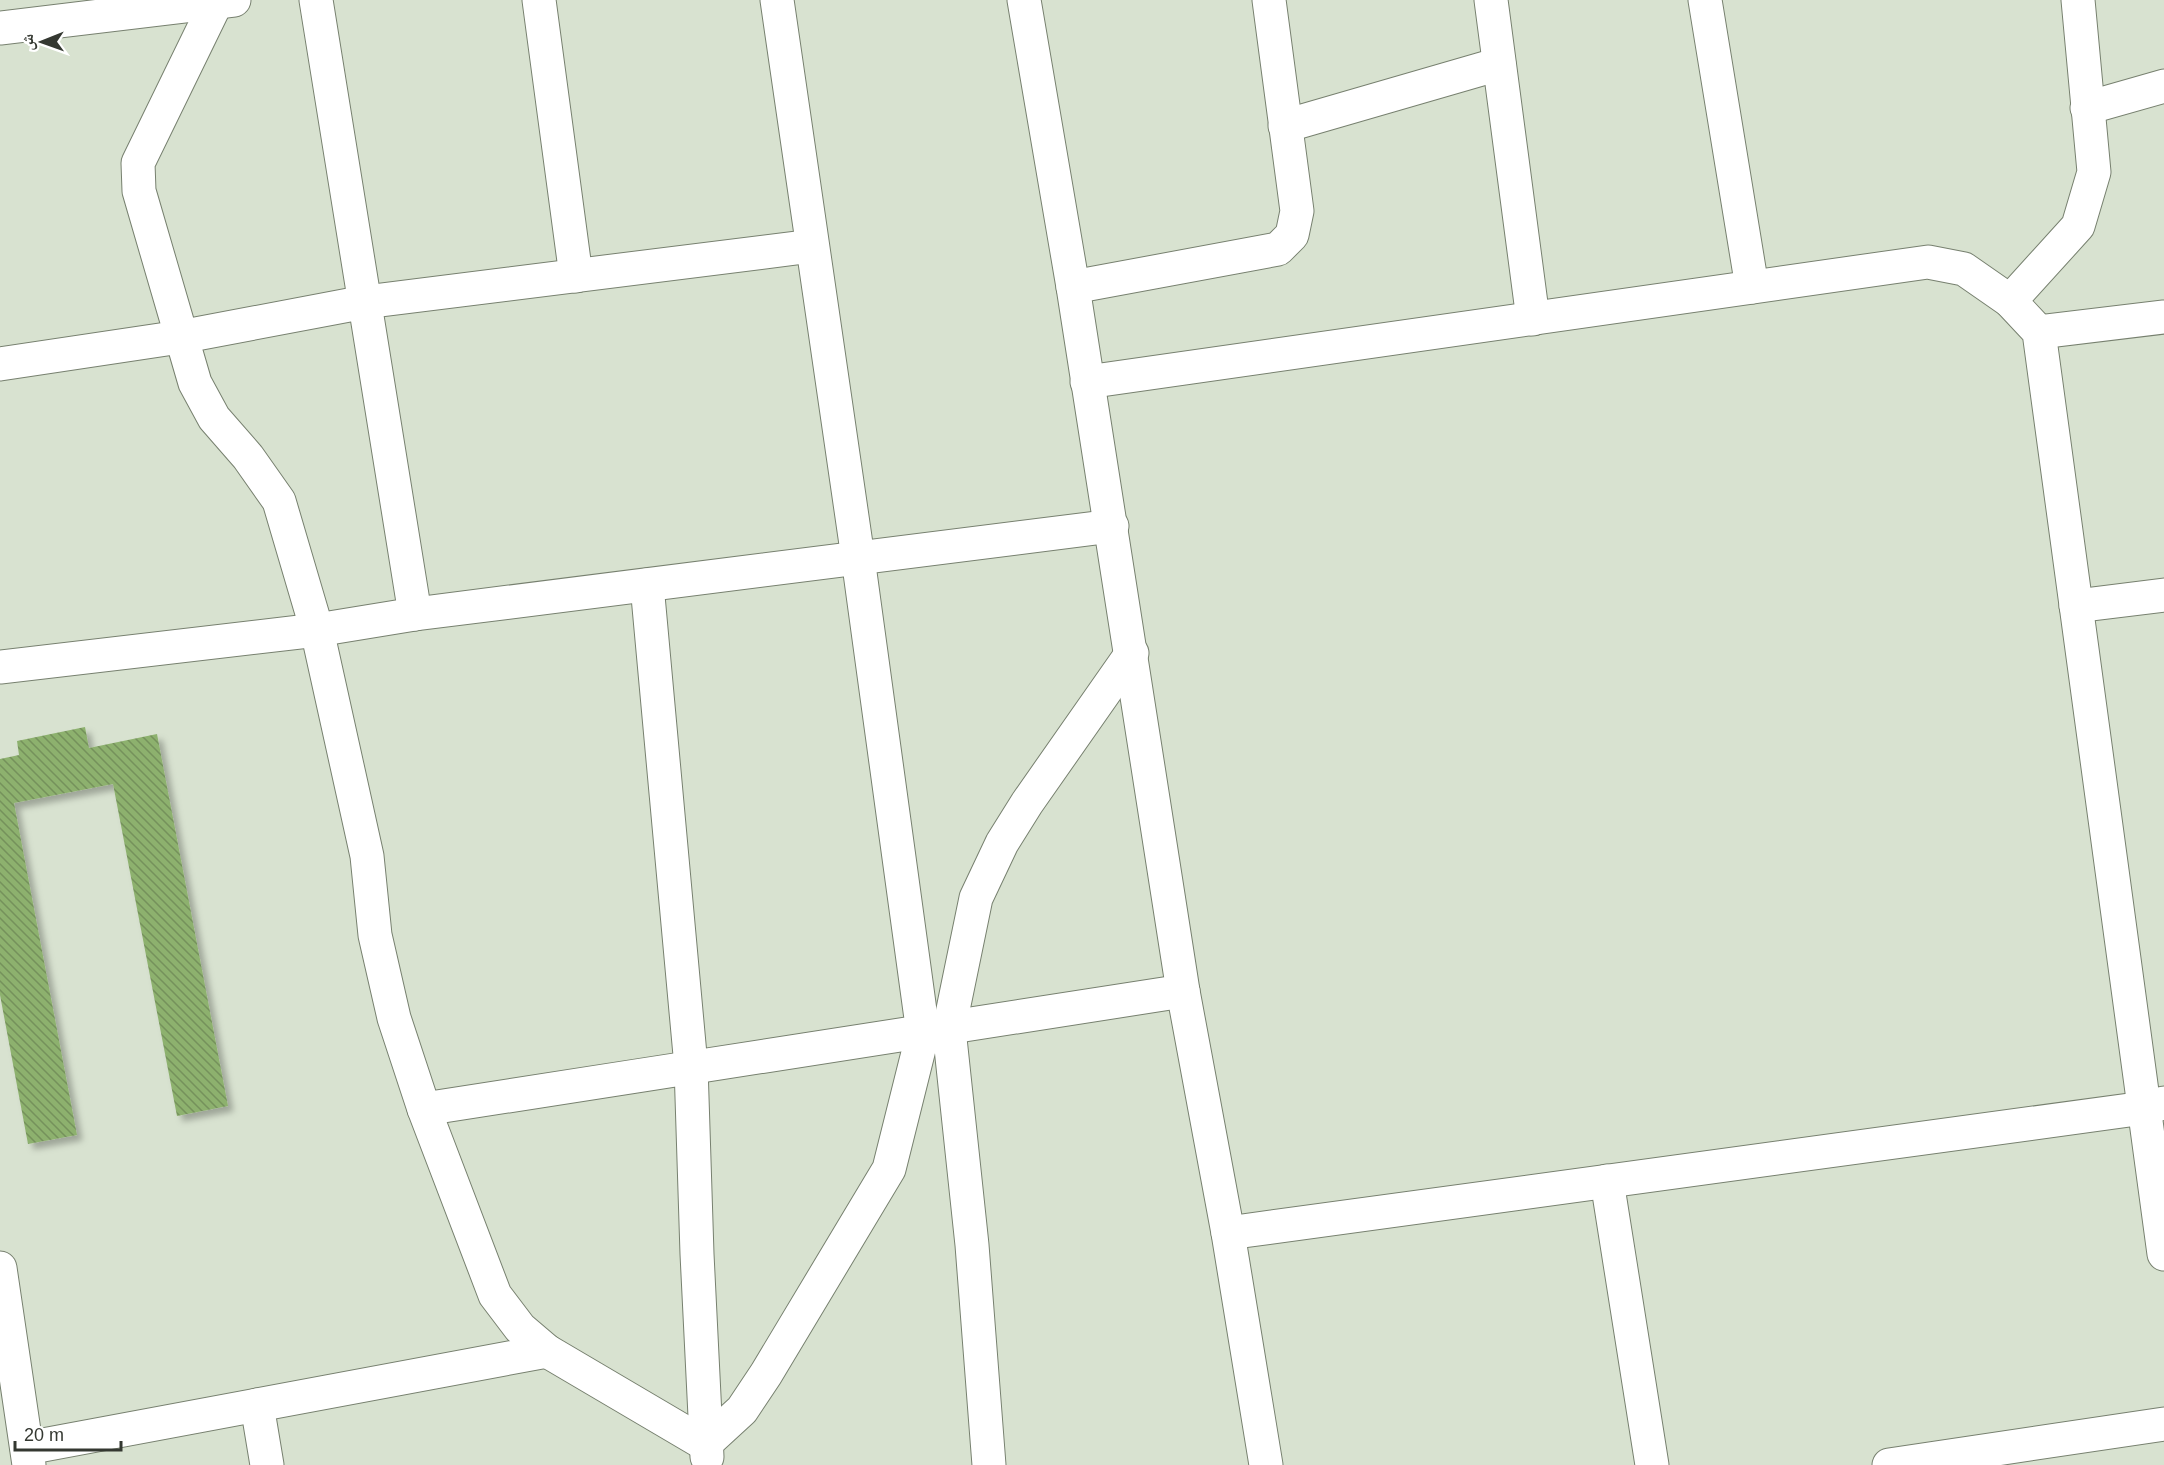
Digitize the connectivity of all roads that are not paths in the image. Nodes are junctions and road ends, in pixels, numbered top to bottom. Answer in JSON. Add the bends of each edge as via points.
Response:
{"nodes":[{"id":1,"x":316,"y":0,"type":"edge"},
{"id":2,"x":539,"y":0,"type":"edge"},
{"id":3,"x":777,"y":0,"type":"edge"},
{"id":4,"x":1024,"y":0,"type":"edge"},
{"id":5,"x":1269,"y":0,"type":"edge"},
{"id":6,"x":1491,"y":0,"type":"edge"},
{"id":7,"x":1706,"y":0,"type":"edge"},
{"id":8,"x":2078,"y":0,"type":"edge"},
{"id":9,"x":226,"y":1,"type":"edge"},
{"id":10,"x":0,"y":28,"type":"edge"},
{"id":11,"x":1500,"y":64,"type":"junction"},
{"id":12,"x":2164,"y":86,"type":"edge"},
{"id":13,"x":2087,"y":108,"type":"junction"},
{"id":14,"x":1285,"y":126,"type":"junction"},
{"id":15,"x":812,"y":246,"type":"junction"},
{"id":16,"x":576,"y":276,"type":"junction"},
{"id":17,"x":1073,"y":287,"type":"junction"},
{"id":18,"x":1752,"y":287,"type":"junction"},
{"id":19,"x":2010,"y":301,"type":"junction"},
{"id":20,"x":365,"y":302,"type":"junction"},
{"id":21,"x":2164,"y":317,"type":"edge"},
{"id":22,"x":1533,"y":319,"type":"junction"},
{"id":23,"x":2039,"y":332,"type":"junction"},
{"id":24,"x":180,"y":337,"type":"junction"},
{"id":25,"x":0,"y":364,"type":"edge"},
{"id":26,"x":1087,"y":382,"type":"junction"},
{"id":27,"x":1112,"y":526,"type":"junction"},
{"id":28,"x":858,"y":558,"type":"junction"},
{"id":29,"x":647,"y":585,"type":"junction"},
{"id":30,"x":2164,"y":595,"type":"edge"},
{"id":31,"x":2076,"y":606,"type":"junction"},
{"id":32,"x":415,"y":614,"type":"junction"},
{"id":33,"x":317,"y":630,"type":"junction"},
{"id":34,"x":1132,"y":653,"type":"junction"},
{"id":35,"x":0,"y":667,"type":"edge"},
{"id":36,"x":1184,"y":991,"type":"junction"},
{"id":37,"x":936,"y":1031,"type":"junction"},
{"id":38,"x":692,"y":1066,"type":"junction"},
{"id":39,"x":2154,"y":1106,"type":"edge"},
{"id":40,"x":424,"y":1109,"type":"junction"},
{"id":41,"x":1607,"y":1181,"type":"junction"},
{"id":42,"x":1228,"y":1233,"type":"junction"},
{"id":43,"x":2164,"y":1254,"type":"edge"},
{"id":44,"x":0,"y":1268,"type":"edge"},
{"id":45,"x":547,"y":1351,"type":"junction"},
{"id":46,"x":257,"y":1405,"type":"junction"},
{"id":47,"x":2164,"y":1424,"type":"edge"},
{"id":48,"x":706,"y":1454,"type":"edge"},
{"id":49,"x":28,"y":1457,"type":"edge"},
{"id":50,"x":267,"y":1465,"type":"edge"},
{"id":51,"x":989,"y":1465,"type":"edge"},
{"id":52,"x":1266,"y":1465,"type":"edge"},
{"id":53,"x":1652,"y":1465,"type":"edge"},
{"id":54,"x":1889,"y":1465,"type":"edge"}],
"edges":[{"from":1,"to":20,"type":"street"},
{"from":2,"to":16,"type":"street"},
{"from":3,"to":15,"type":"street"},
{"from":4,"to":17,"type":"street"},
{"from":5,"to":14,"type":"street"},
{"from":6,"to":11,"type":"street"},
{"from":7,"to":18,"type":"street"},
{"from":8,"to":13,"type":"street"},
{"from":9,"to":10,"type":"street"},
{"from":9,"to":24,"type":"street","via":[[138,163],[139,191]]},
{"from":11,"to":14,"type":"street"},
{"from":11,"to":22,"type":"street"},
{"from":12,"to":13,"type":"street"},
{"from":13,"to":19,"type":"street","via":[[2094,172],[2078,226]]},
{"from":14,"to":17,"type":"street","via":[[1297,211],[1292,235],[1278,249]]},
{"from":15,"to":16,"type":"street"},
{"from":15,"to":28,"type":"street"},
{"from":16,"to":20,"type":"street"},
{"from":17,"to":26,"type":"street"},
{"from":18,"to":19,"type":"street","via":[[1928,262],[1965,269]]},
{"from":18,"to":22,"type":"street"},
{"from":19,"to":23,"type":"street"},
{"from":20,"to":24,"type":"street"},
{"from":20,"to":32,"type":"street"},
{"from":21,"to":23,"type":"street"},
{"from":22,"to":26,"type":"street"},
{"from":23,"to":31,"type":"street"},
{"from":24,"to":25,"type":"street"},
{"from":24,"to":33,"type":"street","via":[[195,383],[214,418],[279,501]]},
{"from":26,"to":27,"type":"street"},
{"from":27,"to":28,"type":"street"},
{"from":27,"to":34,"type":"street"},
{"from":28,"to":29,"type":"street"},
{"from":28,"to":37,"type":"street"},
{"from":29,"to":32,"type":"street"},
{"from":29,"to":38,"type":"street"},
{"from":30,"to":31,"type":"street"},
{"from":31,"to":39,"type":"street"},
{"from":32,"to":33,"type":"street"},
{"from":33,"to":35,"type":"street"},
{"from":33,"to":40,"type":"street","via":[[367,856],[378,946],[394,1018]]},
{"from":34,"to":36,"type":"street"},
{"from":34,"to":37,"type":"street","via":[[1002,843],[976,898]]},
{"from":36,"to":37,"type":"street"},
{"from":36,"to":42,"type":"street"},
{"from":37,"to":38,"type":"street"},
{"from":37,"to":48,"type":"street","via":[[889,1169],[766,1374]]},
{"from":37,"to":51,"type":"street","via":[[972,1245]]},
{"from":38,"to":40,"type":"street"},
{"from":38,"to":48,"type":"street"},
{"from":39,"to":41,"type":"street"},
{"from":39,"to":43,"type":"street"},
{"from":40,"to":45,"type":"street","via":[[495,1295],[520,1328]]},
{"from":41,"to":42,"type":"street"},
{"from":41,"to":53,"type":"street"},
{"from":42,"to":52,"type":"street"},
{"from":44,"to":49,"type":"street"},
{"from":45,"to":46,"type":"street"},
{"from":45,"to":48,"type":"street"},
{"from":46,"to":49,"type":"street"},
{"from":46,"to":50,"type":"street"},
{"from":47,"to":54,"type":"street"}]}
